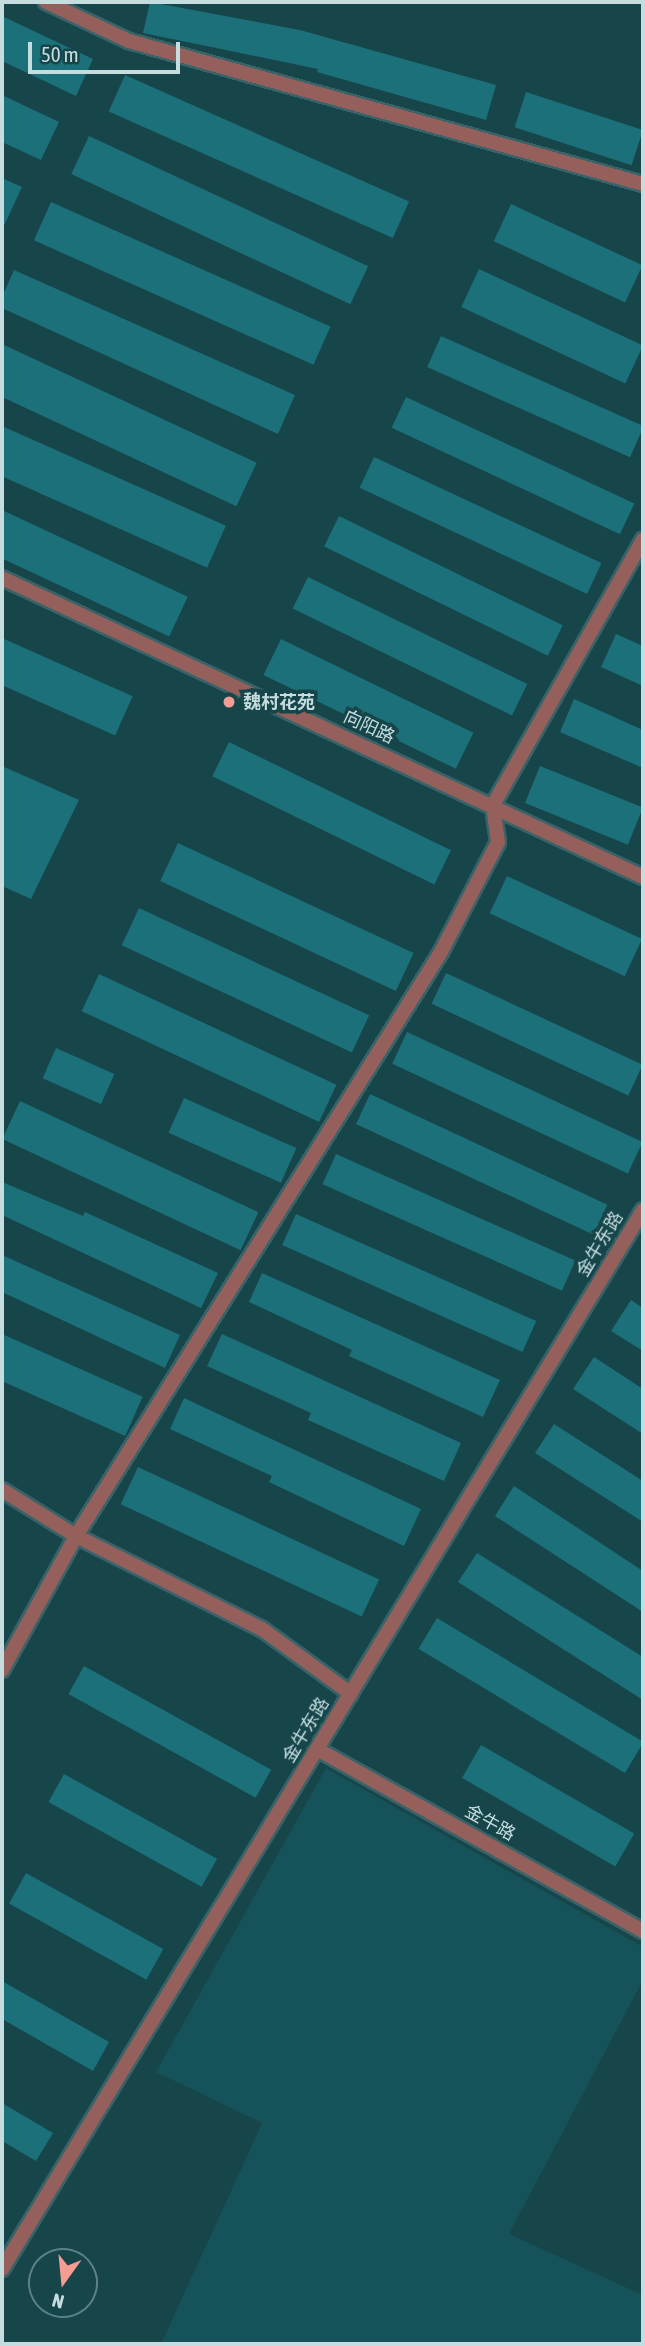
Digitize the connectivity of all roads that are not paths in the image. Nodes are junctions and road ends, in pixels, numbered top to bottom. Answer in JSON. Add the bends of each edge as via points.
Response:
{"nodes":[{"id":1,"x":46,"y":2,"type":"edge"},
{"id":2,"x":643,"y":184,"type":"edge"},
{"id":3,"x":643,"y":540,"type":"edge"},
{"id":4,"x":2,"y":578,"type":"edge"},
{"id":5,"x":493,"y":806,"type":"junction"},
{"id":6,"x":643,"y":877,"type":"edge"},
{"id":7,"x":643,"y":1210,"type":"edge"},
{"id":8,"x":2,"y":1490,"type":"edge"},
{"id":9,"x":76,"y":1536,"type":"junction"},
{"id":10,"x":2,"y":1670,"type":"edge"},
{"id":11,"x":351,"y":1694,"type":"junction"},
{"id":12,"x":317,"y":1749,"type":"junction"},
{"id":13,"x":643,"y":1931,"type":"edge"},
{"id":14,"x":2,"y":2269,"type":"edge"}],
"edges":[{"from":1,"to":2,"type":"street","via":[[129,41]]},
{"from":3,"to":5,"type":"street"},
{"from":4,"to":5,"type":"street","name":"向阳路"},
{"from":5,"to":6,"type":"street","name":"向阳路"},
{"from":5,"to":9,"type":"street","via":[[498,842],[441,952]]},
{"from":7,"to":11,"type":"street","name":"金牛东路"},
{"from":8,"to":9,"type":"street"},
{"from":9,"to":10,"type":"street"},
{"from":9,"to":11,"type":"street","via":[[262,1629]]},
{"from":11,"to":12,"type":"street","name":"金牛东路"},
{"from":12,"to":13,"type":"street","name":"金牛路"},
{"from":12,"to":14,"type":"street","name":"金牛东路"}]}
